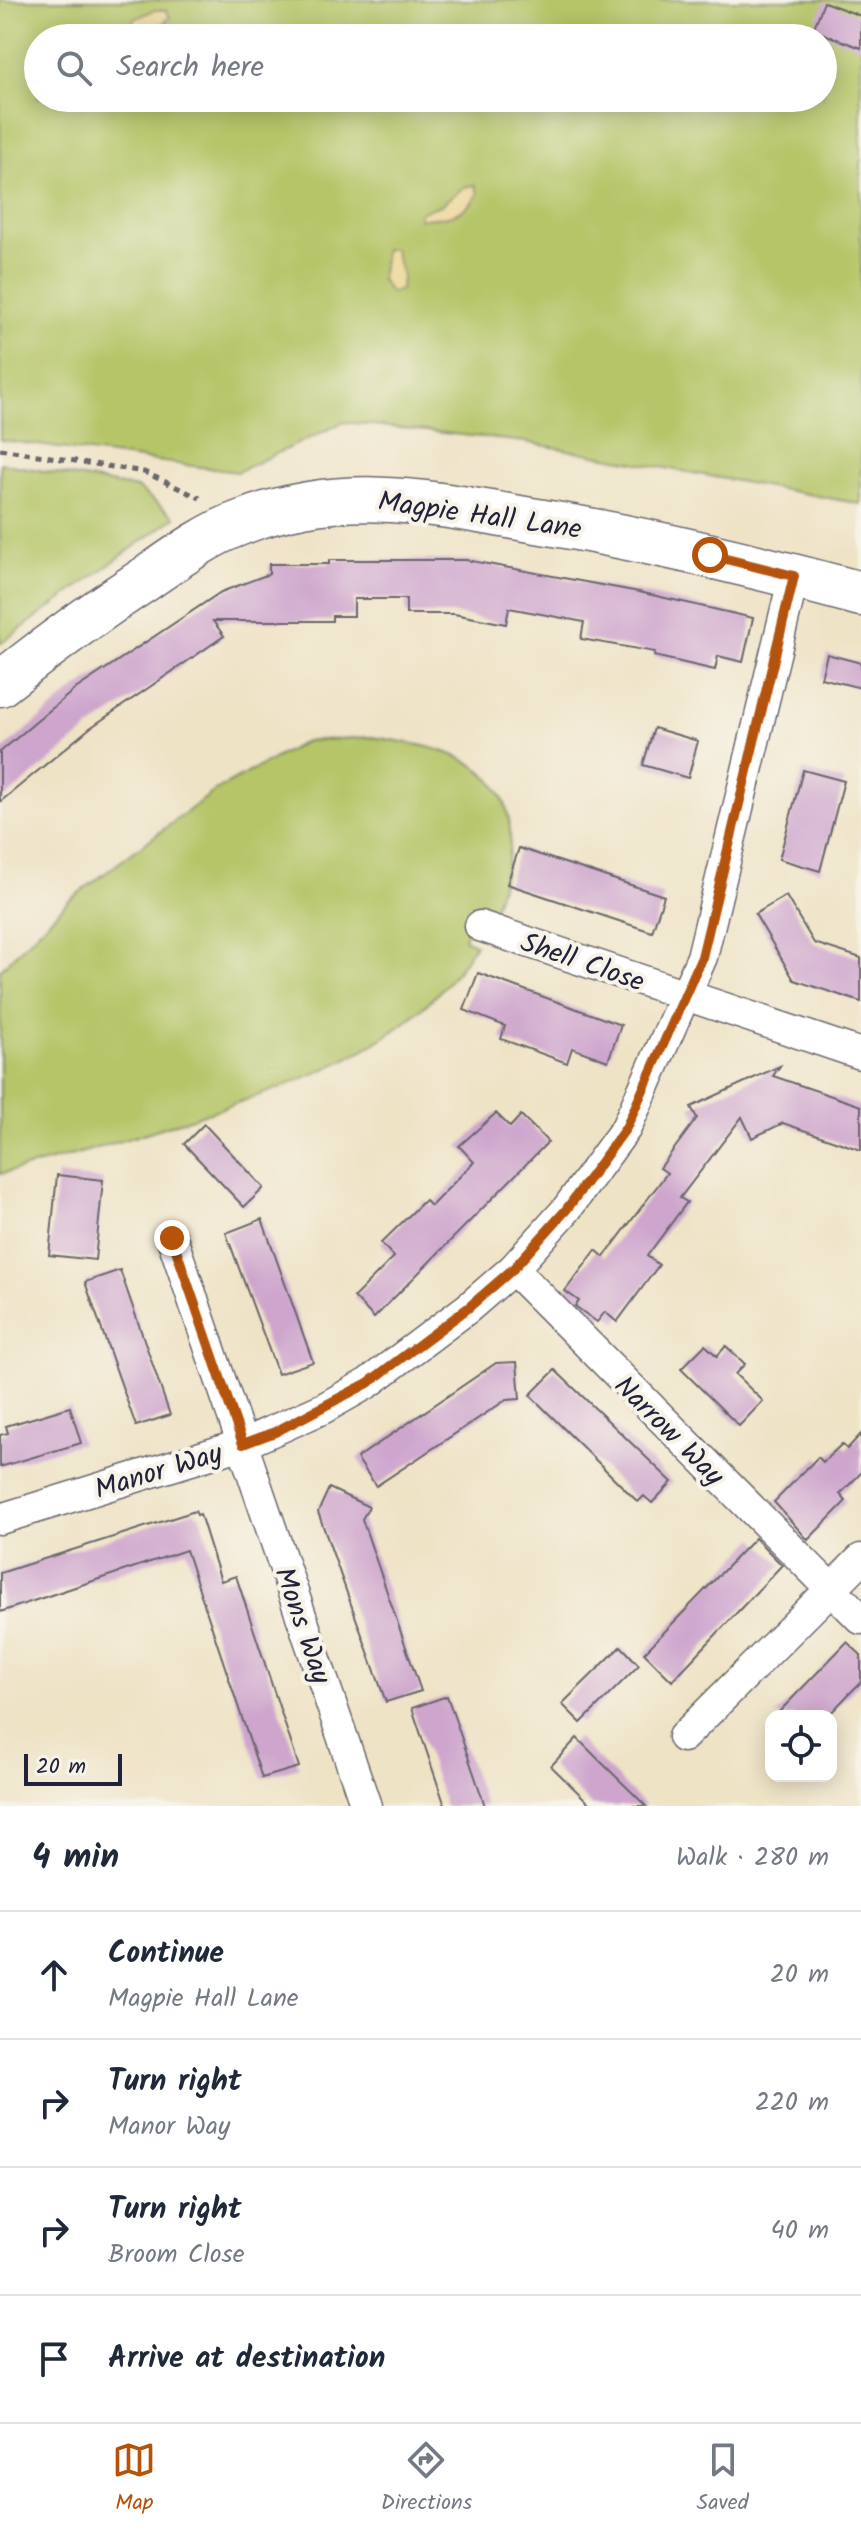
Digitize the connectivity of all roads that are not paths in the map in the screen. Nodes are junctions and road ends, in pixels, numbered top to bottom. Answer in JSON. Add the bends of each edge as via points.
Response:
{"nodes":[{"id":1,"x":794,"y":576,"type":"junction"},
{"id":2,"x":861,"y":594,"type":"edge"},
{"id":3,"x":0,"y":684,"type":"edge"},
{"id":4,"x":480,"y":926,"type":"dead end"},
{"id":5,"x":687,"y":996,"type":"junction"},
{"id":6,"x":861,"y":1054,"type":"edge"},
{"id":7,"x":172,"y":1238,"type":"dead end"},
{"id":8,"x":513,"y":1269,"type":"junction"},
{"id":9,"x":243,"y":1444,"type":"junction"},
{"id":10,"x":0,"y":1519,"type":"edge"},
{"id":11,"x":861,"y":1559,"type":"edge"},
{"id":12,"x":830,"y":1589,"type":"junction"},
{"id":13,"x":861,"y":1619,"type":"edge"},
{"id":14,"x":683,"y":1737,"type":"dead end"},
{"id":15,"x":366,"y":1806,"type":"edge"}],
"edges":[{"from":1,"to":2,"type":"street","name":"Magpie Hall Lane"},
{"from":1,"to":3,"type":"street","name":"Magpie Hall Lane","via":[[626,536],[409,499],[314,501],[238,523],[183,554]]},
{"from":1,"to":5,"type":"street","name":"Manor Way","via":[[702,957]]},
{"from":4,"to":5,"type":"street","name":"Shell Close"},
{"from":5,"to":6,"type":"street","name":"Shell Close"},
{"from":5,"to":8,"type":"street","name":"Manor Way","via":[[626,1128],[566,1210]]},
{"from":7,"to":9,"type":"street","name":"Mons Way"},
{"from":8,"to":9,"type":"street","name":"Manor Way","via":[[368,1383]]},
{"from":8,"to":12,"type":"street","name":"Narrow Way"},
{"from":9,"to":10,"type":"street","name":"Manor Way"},
{"from":9,"to":15,"type":"street","name":"Mons Way"},
{"from":11,"to":12,"type":"street"},
{"from":12,"to":13,"type":"street","name":"Narrow Way"},
{"from":12,"to":14,"type":"street"}]}
